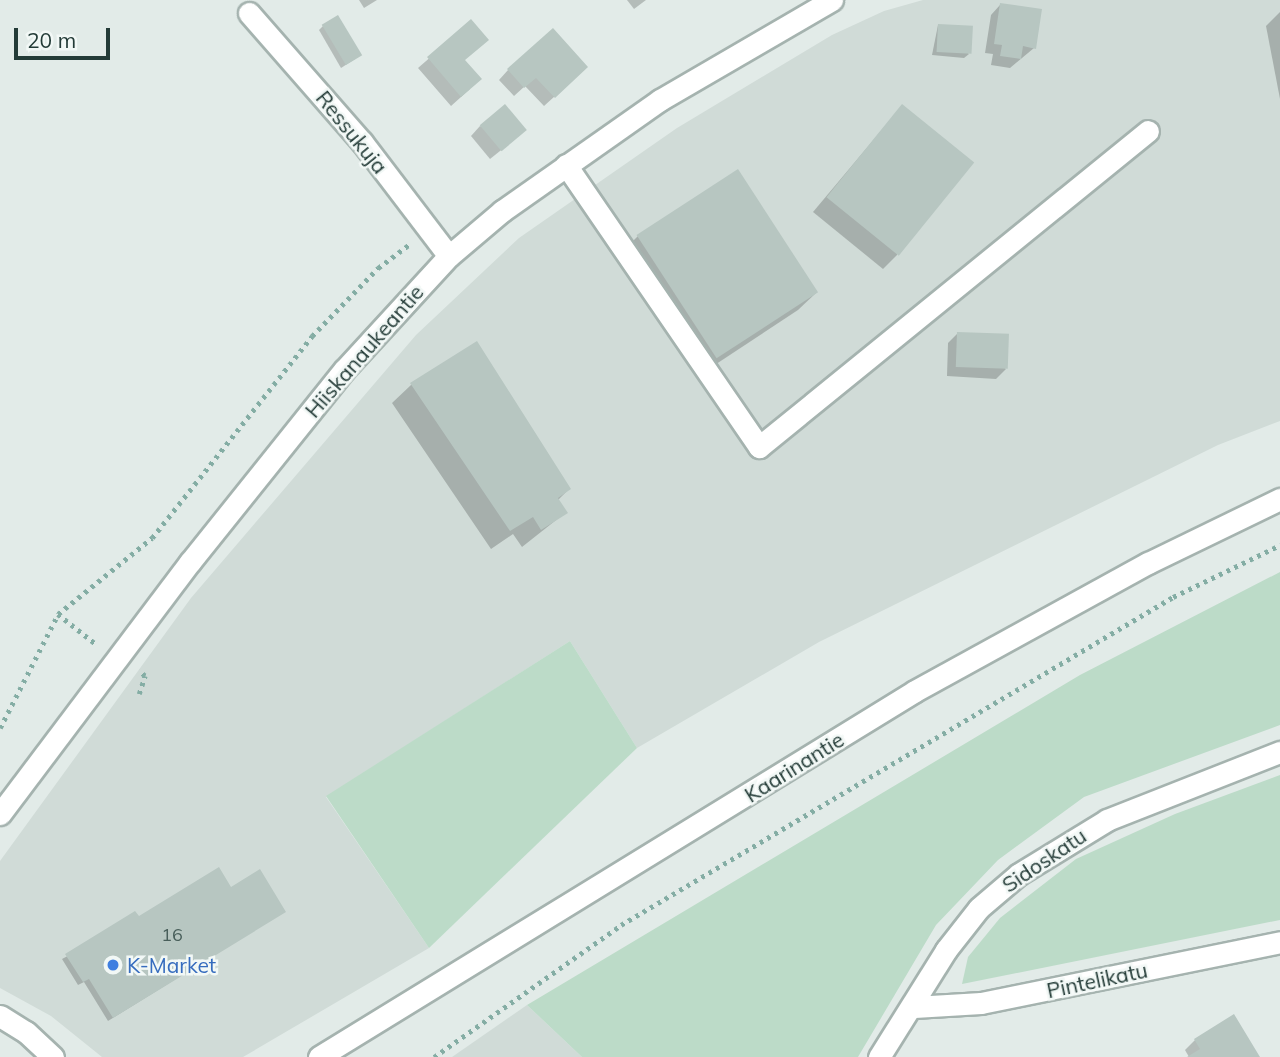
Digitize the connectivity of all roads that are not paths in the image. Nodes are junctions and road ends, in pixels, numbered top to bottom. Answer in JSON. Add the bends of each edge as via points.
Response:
{"nodes":[{"id":1,"x":832,"y":0,"type":"edge"},
{"id":2,"x":249,"y":13,"type":"dead end"},
{"id":3,"x":1149,"y":131,"type":"dead end"},
{"id":4,"x":566,"y":165,"type":"junction"},
{"id":5,"x":449,"y":256,"type":"junction"},
{"id":6,"x":1280,"y":499,"type":"edge"},
{"id":7,"x":1280,"y":752,"type":"edge"},
{"id":8,"x":0,"y":814,"type":"edge"},
{"id":9,"x":1280,"y":942,"type":"edge"},
{"id":10,"x":914,"y":1007,"type":"junction"},
{"id":11,"x":0,"y":1016,"type":"edge"},
{"id":12,"x":53,"y":1057,"type":"edge"},
{"id":13,"x":320,"y":1057,"type":"edge"},
{"id":14,"x":879,"y":1057,"type":"edge"}],
"edges":[{"from":1,"to":4,"type":"street","name":"Hiiskanaukeantie","via":[[660,100]]},
{"from":2,"to":5,"type":"street","name":"Ressukuja","via":[[362,142]]},
{"from":3,"to":4,"type":"street","via":[[759,446]]},
{"from":4,"to":5,"type":"street","name":"Hiiskanaukeantie"},
{"from":5,"to":8,"type":"street","name":"Hiiskanaukeantie","via":[[344,370],[182,572]]},
{"from":6,"to":13,"type":"street","name":"Kaarinantie","via":[[1149,563],[915,691]]},
{"from":7,"to":10,"type":"street","name":"Sidoskatu","via":[[1107,820],[1019,874],[979,908],[946,950]]},
{"from":9,"to":10,"type":"street","name":"Pintelikatu","via":[[981,1003]]},
{"from":10,"to":14,"type":"street","name":"Sidoskatu"},
{"from":11,"to":12,"type":"street"}]}
